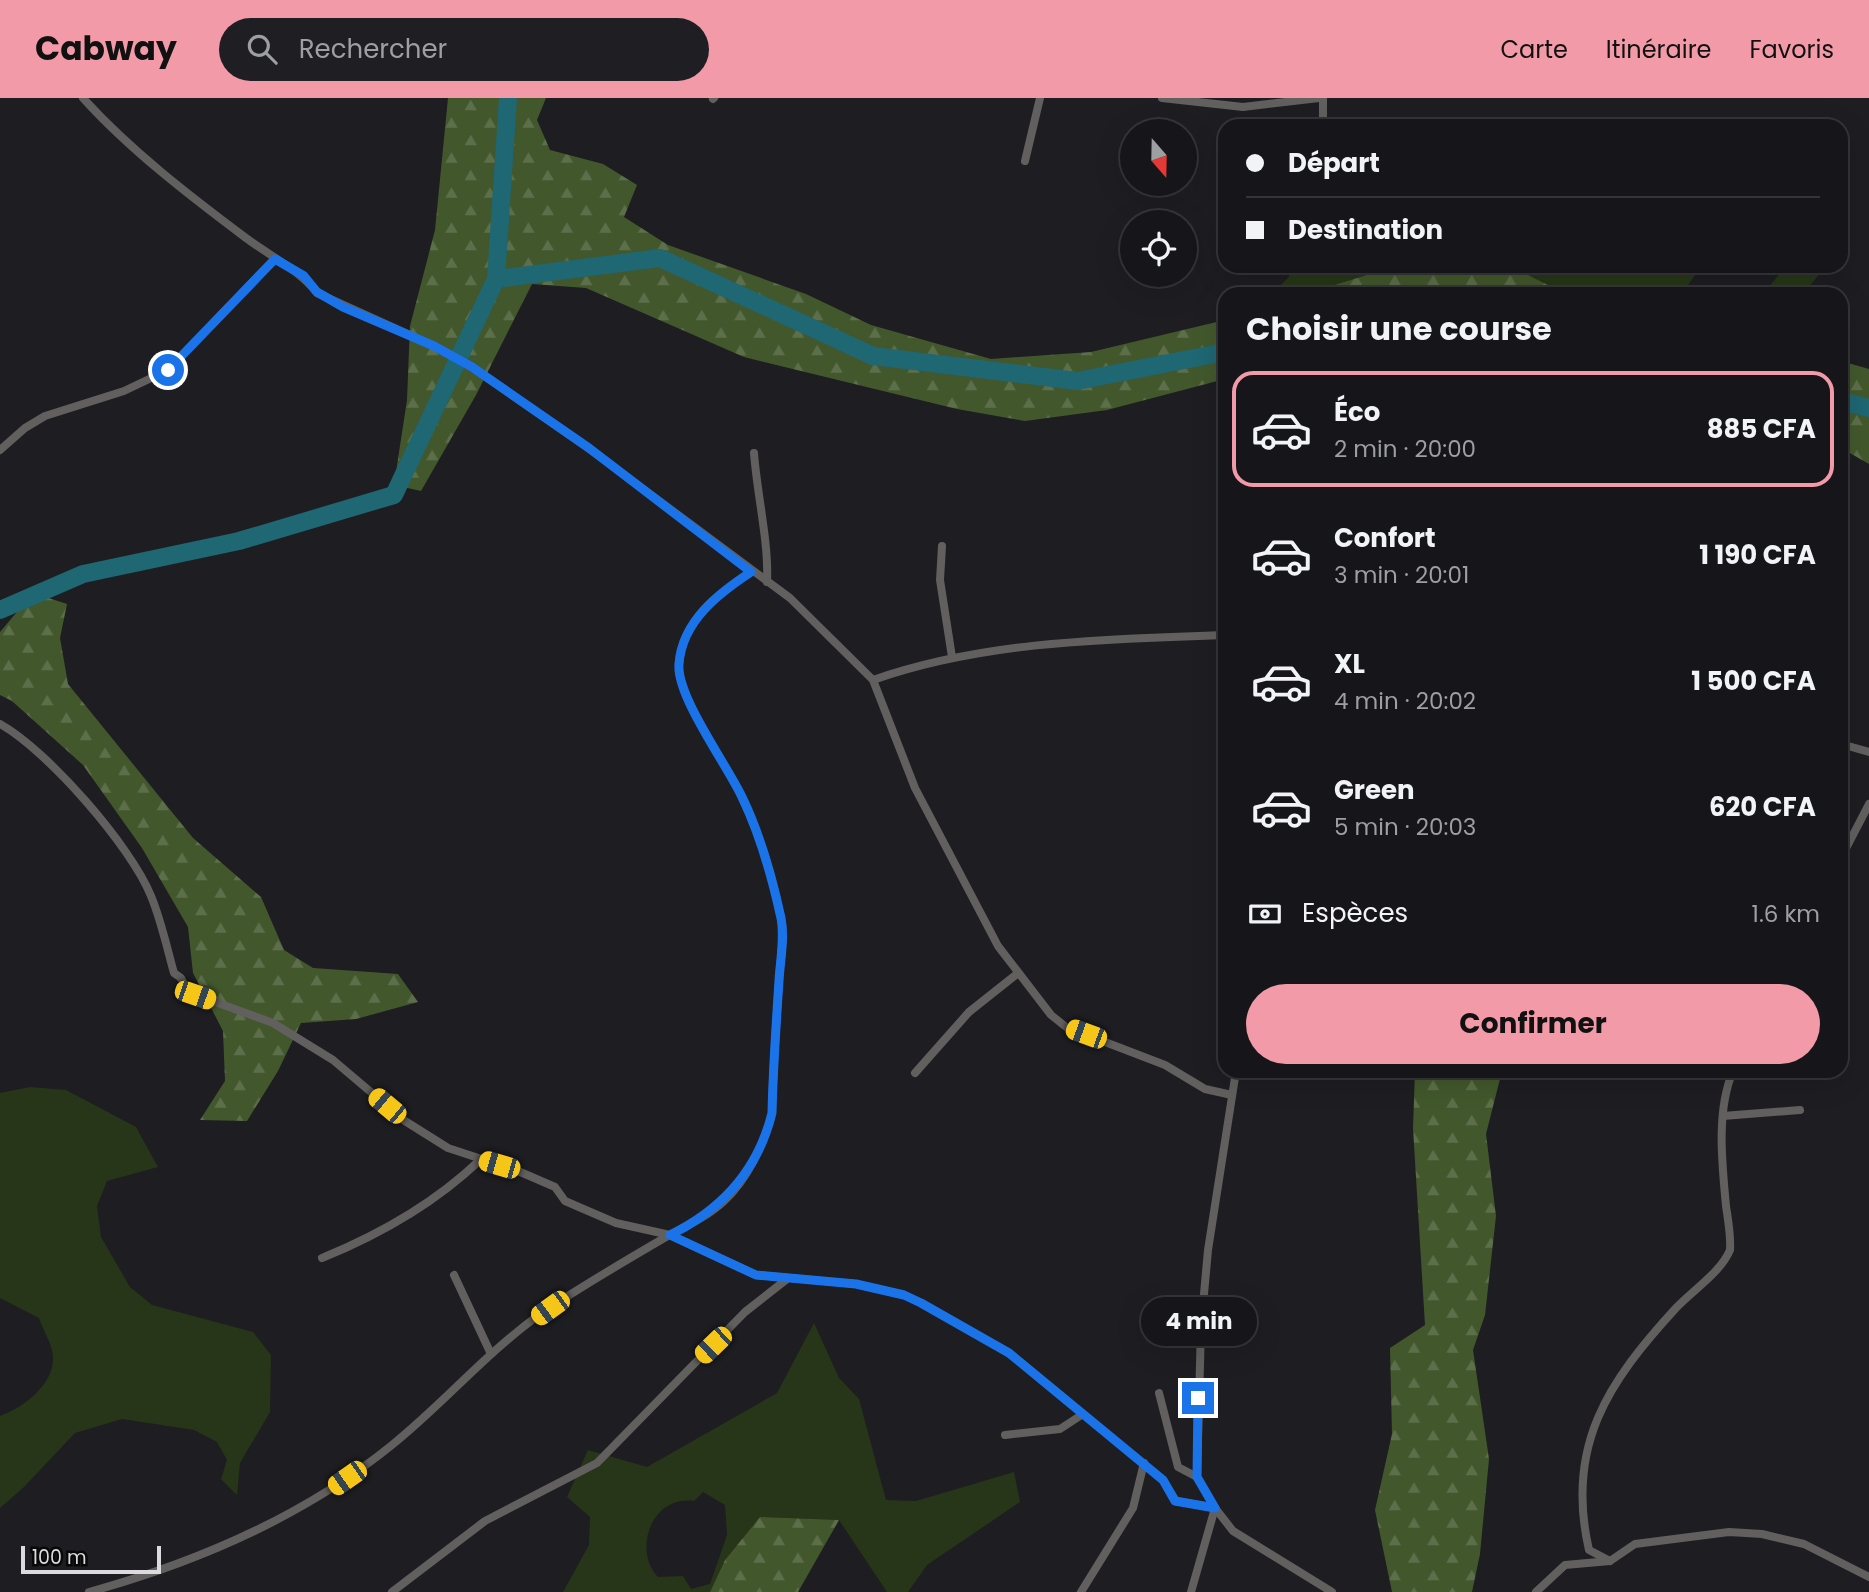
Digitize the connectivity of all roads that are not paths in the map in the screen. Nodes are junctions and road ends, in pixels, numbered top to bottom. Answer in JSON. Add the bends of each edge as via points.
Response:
{"nodes":[{"id":1,"x":83,"y":98,"type":"edge"},
{"id":2,"x":1040,"y":98,"type":"edge"},
{"id":3,"x":1163,"y":98,"type":"edge"},
{"id":4,"x":1321,"y":98,"type":"edge"},
{"id":5,"x":1322,"y":119,"type":"edge"},
{"id":6,"x":1025,"y":161,"type":"dead end"},
{"id":7,"x":275,"y":259,"type":"junction"},
{"id":8,"x":0,"y":450,"type":"edge"},
{"id":9,"x":754,"y":453,"type":"dead end"},
{"id":10,"x":942,"y":546,"type":"dead end"},
{"id":11,"x":751,"y":572,"type":"junction"},
{"id":12,"x":767,"y":582,"type":"junction"},
{"id":13,"x":1218,"y":635,"type":"edge"},
{"id":14,"x":952,"y":657,"type":"junction"},
{"id":15,"x":873,"y":680,"type":"junction"},
{"id":16,"x":0,"y":724,"type":"edge"},
{"id":17,"x":1848,"y":746,"type":"edge"},
{"id":18,"x":1869,"y":752,"type":"edge"},
{"id":19,"x":1869,"y":804,"type":"edge"},
{"id":20,"x":1848,"y":844,"type":"edge"},
{"id":21,"x":1017,"y":974,"type":"junction"},
{"id":22,"x":915,"y":1073,"type":"dead end"},
{"id":23,"x":1235,"y":1078,"type":"edge"},
{"id":24,"x":1730,"y":1078,"type":"edge"},
{"id":25,"x":1232,"y":1095,"type":"junction"},
{"id":26,"x":1800,"y":1110,"type":"dead end"},
{"id":27,"x":1723,"y":1116,"type":"junction"},
{"id":28,"x":480,"y":1160,"type":"junction"},
{"id":29,"x":670,"y":1235,"type":"junction"},
{"id":30,"x":322,"y":1258,"type":"dead end"},
{"id":31,"x":454,"y":1275,"type":"dead end"},
{"id":32,"x":787,"y":1279,"type":"junction"},
{"id":33,"x":491,"y":1354,"type":"junction"},
{"id":34,"x":1159,"y":1393,"type":"dead end"},
{"id":35,"x":1083,"y":1414,"type":"junction"},
{"id":36,"x":1004,"y":1435,"type":"dead end"},
{"id":37,"x":1144,"y":1463,"type":"junction"},
{"id":38,"x":1197,"y":1477,"type":"junction"},
{"id":39,"x":1215,"y":1508,"type":"junction"},
{"id":40,"x":1609,"y":1561,"type":"junction"},
{"id":41,"x":1869,"y":1577,"type":"edge"},
{"id":42,"x":89,"y":1592,"type":"edge"},
{"id":43,"x":392,"y":1592,"type":"edge"},
{"id":44,"x":1081,"y":1592,"type":"edge"},
{"id":45,"x":1191,"y":1592,"type":"edge"},
{"id":46,"x":1332,"y":1592,"type":"edge"},
{"id":47,"x":1536,"y":1592,"type":"edge"}],
"edges":[{"from":1,"to":7,"type":"street","via":[[140,151]]},
{"from":2,"to":6,"type":"street"},
{"from":3,"to":4,"type":"street","via":[[1242,107]]},
{"from":4,"to":5,"type":"street"},
{"from":7,"to":8,"type":"street","via":[[168,370],[124,391],[44,416]]},
{"from":7,"to":11,"type":"street","via":[[334,302],[472,367],[589,448]]},
{"from":9,"to":12,"type":"street"},
{"from":10,"to":14,"type":"street","via":[[940,580]]},
{"from":11,"to":12,"type":"street"},
{"from":11,"to":29,"type":"street","via":[[714,596],[683,645],[679,664],[688,699],[752,820],[781,919],[772,1113],[761,1143],[731,1194],[693,1224]]},
{"from":12,"to":15,"type":"street","via":[[790,598]]},
{"from":13,"to":14,"type":"street","via":[[1055,644]]},
{"from":14,"to":15,"type":"street"},
{"from":15,"to":21,"type":"street","via":[[915,788]]},
{"from":16,"to":28,"type":"street","via":[[72,788],[126,855],[152,897],[174,973],[188,992],[273,1023],[332,1060],[411,1125],[448,1148]]},
{"from":17,"to":18,"type":"street"},
{"from":19,"to":20,"type":"street"},
{"from":21,"to":22,"type":"street","via":[[969,1012]]},
{"from":21,"to":25,"type":"street","via":[[1066,1027],[1165,1065],[1205,1089]]},
{"from":23,"to":25,"type":"street"},
{"from":24,"to":27,"type":"street"},
{"from":25,"to":38,"type":"street","via":[[1204,1290]]},
{"from":26,"to":27,"type":"street"},
{"from":27,"to":40,"type":"street","via":[[1730,1250],[1614,1385],[1587,1445],[1581,1487],[1584,1527],[1589,1550]]},
{"from":28,"to":29,"type":"street","via":[[555,1187],[565,1202],[616,1223]]},
{"from":28,"to":30,"type":"street","via":[[438,1198],[368,1239]]},
{"from":29,"to":32,"type":"street","via":[[736,1268]]},
{"from":29,"to":33,"type":"street","via":[[562,1299]]},
{"from":31,"to":33,"type":"street"},
{"from":32,"to":35,"type":"street","via":[[856,1284],[904,1295],[1009,1353]]},
{"from":32,"to":43,"type":"street","via":[[745,1312],[597,1463],[485,1521]]},
{"from":33,"to":42,"type":"street","via":[[392,1445],[306,1504],[205,1555]]},
{"from":34,"to":38,"type":"street","via":[[1178,1467]]},
{"from":35,"to":36,"type":"street","via":[[1060,1429]]},
{"from":35,"to":37,"type":"street"},
{"from":37,"to":39,"type":"street","via":[[1163,1480],[1175,1501]]},
{"from":37,"to":44,"type":"street","via":[[1133,1508]]},
{"from":38,"to":39,"type":"street"},
{"from":39,"to":45,"type":"street"},
{"from":39,"to":46,"type":"street","via":[[1233,1531]]},
{"from":40,"to":41,"type":"street","via":[[1635,1544],[1729,1532],[1762,1534],[1804,1544]]},
{"from":40,"to":47,"type":"street","via":[[1565,1565]]}]}
